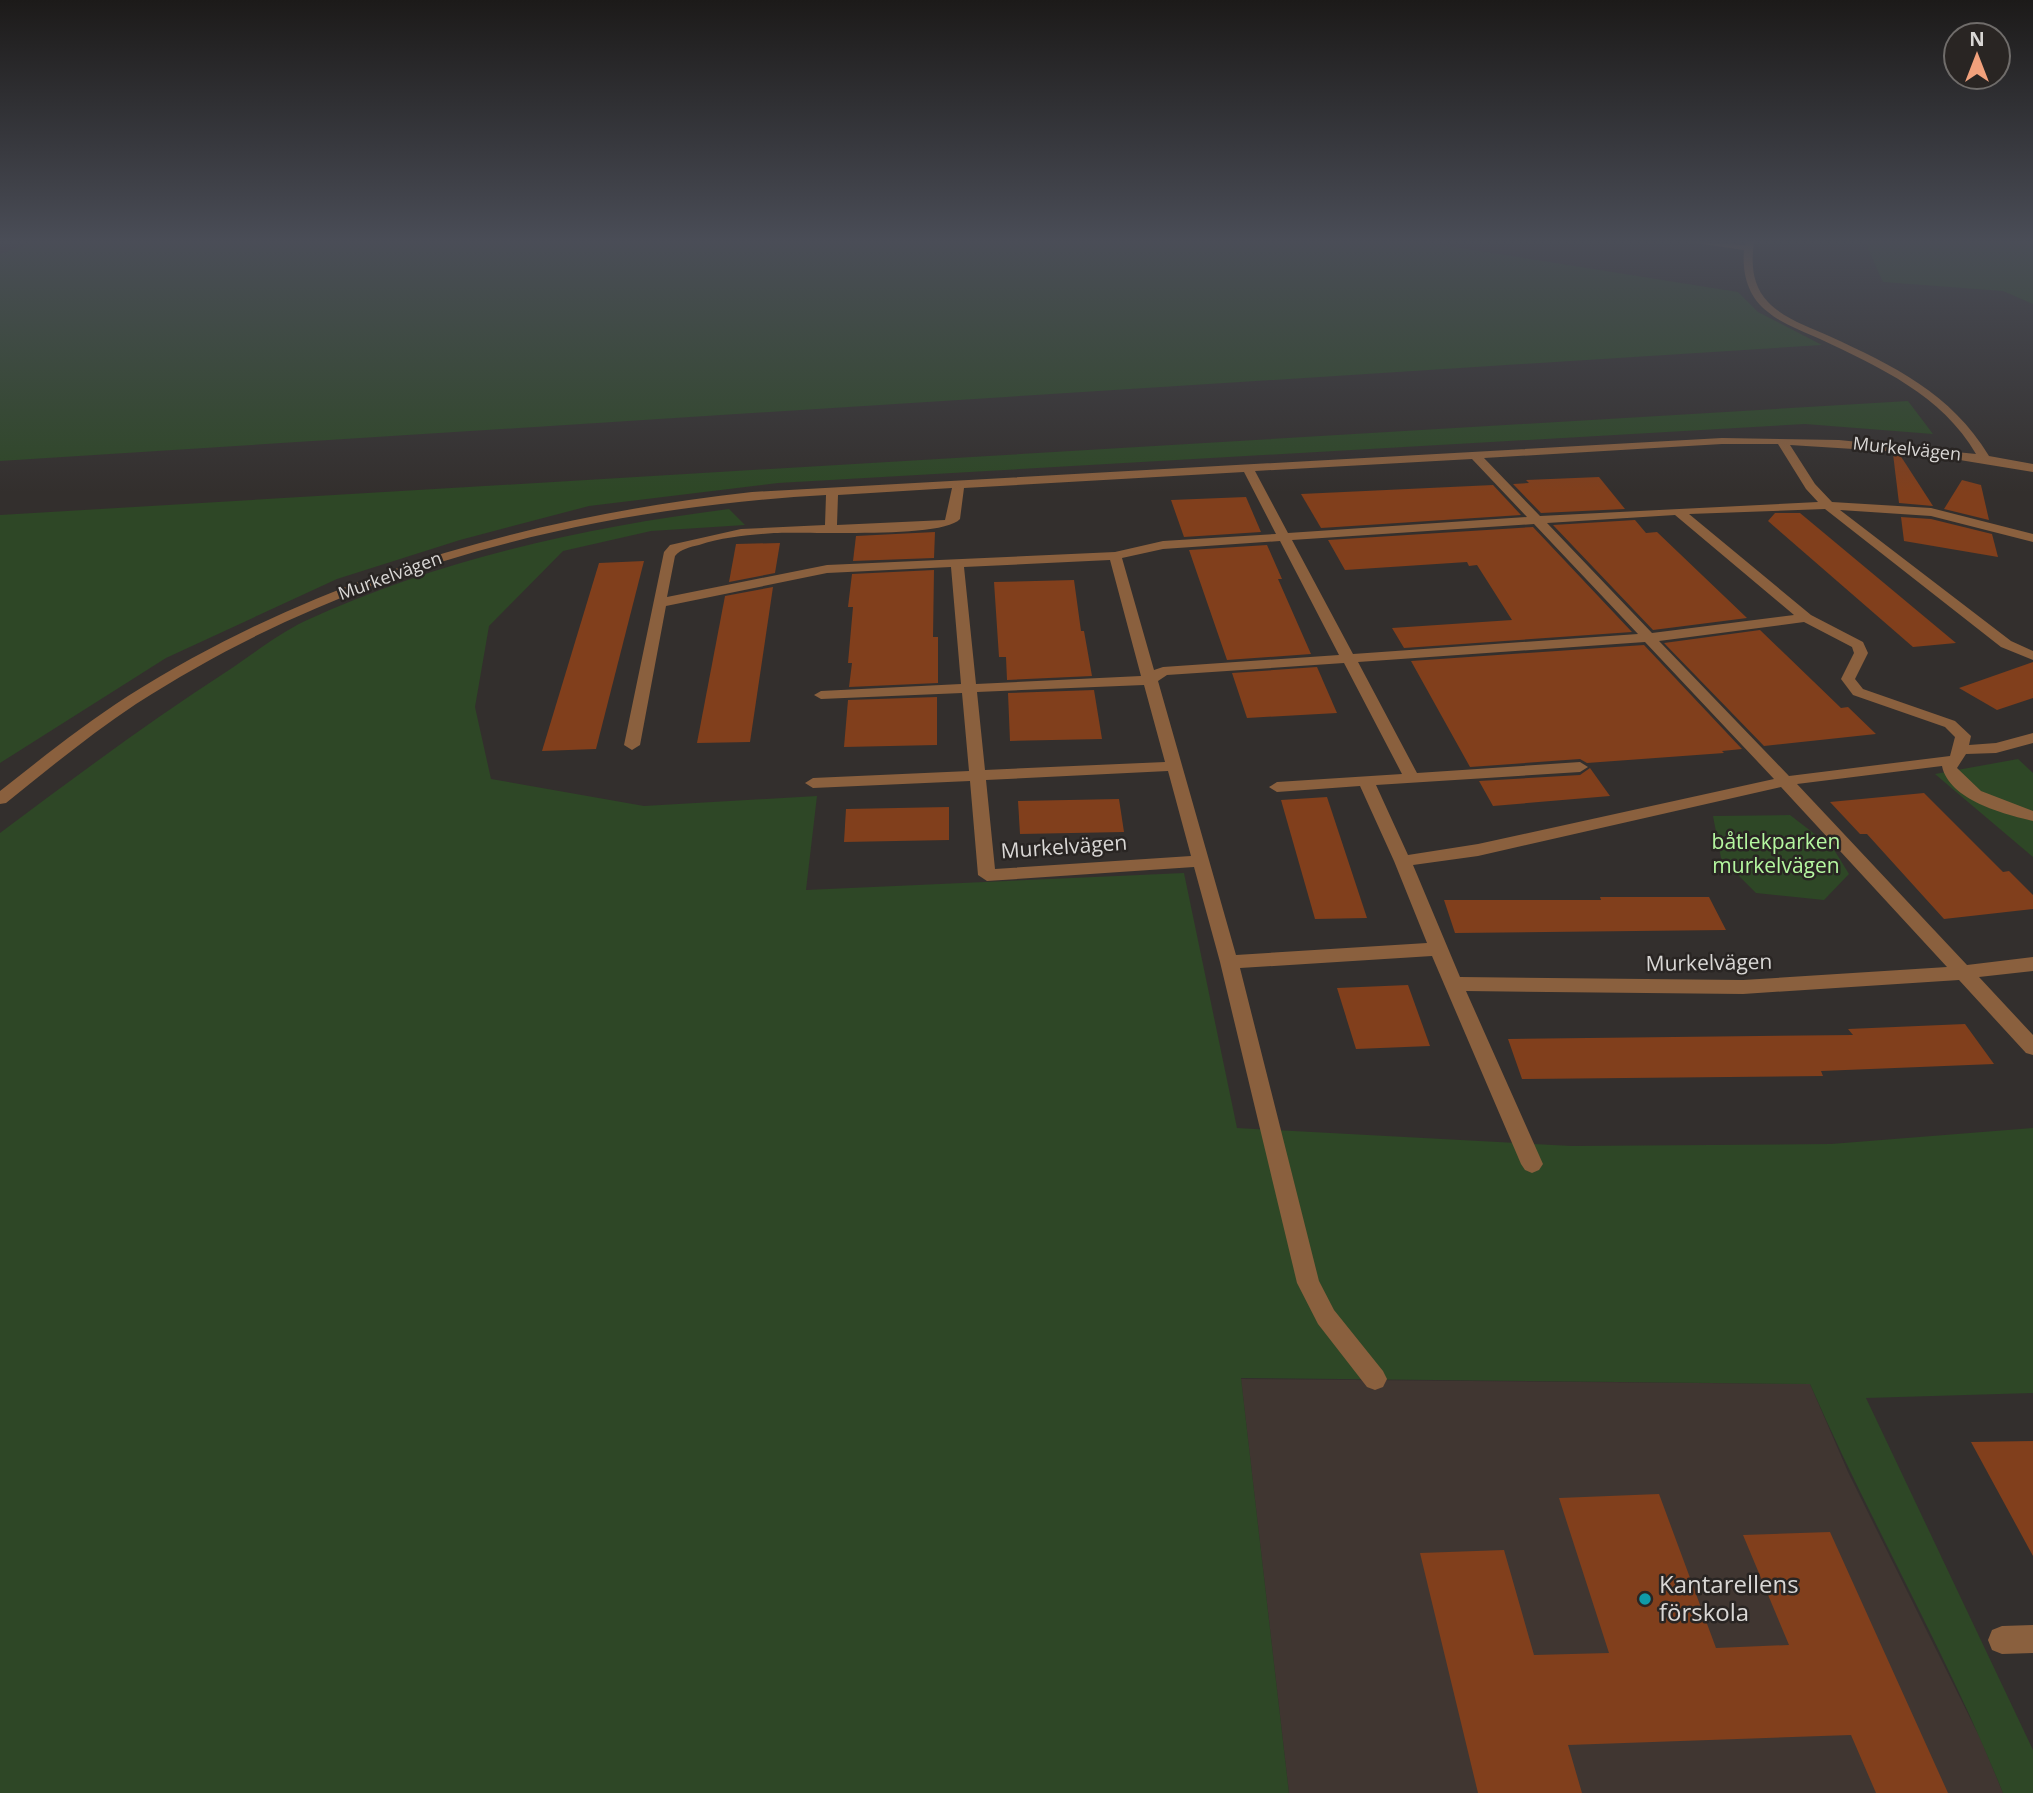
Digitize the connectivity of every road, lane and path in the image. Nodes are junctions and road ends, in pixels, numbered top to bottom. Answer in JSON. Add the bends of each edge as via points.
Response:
{"nodes":[{"id":1,"x":1800,"y":326,"type":"edge"},
{"id":2,"x":1781,"y":440,"type":"junction"},
{"id":3,"x":1476,"y":456,"type":"junction"},
{"id":4,"x":1984,"y":458,"type":"junction"},
{"id":5,"x":1247,"y":467,"type":"junction"},
{"id":6,"x":2033,"y":468,"type":"edge"},
{"id":7,"x":959,"y":484,"type":"junction"},
{"id":8,"x":832,"y":491,"type":"junction"},
{"id":9,"x":1827,"y":505,"type":"junction"},
{"id":10,"x":1678,"y":511,"type":"junction"},
{"id":11,"x":1539,"y":522,"type":"junction"},
{"id":12,"x":831,"y":528,"type":"junction"},
{"id":13,"x":1285,"y":538,"type":"junction"},
{"id":14,"x":2033,"y":538,"type":"edge"},
{"id":15,"x":1115,"y":556,"type":"junction"},
{"id":16,"x":957,"y":563,"type":"junction"},
{"id":17,"x":660,"y":603,"type":"junction"},
{"id":18,"x":1806,"y":618,"type":"junction"},
{"id":19,"x":1647,"y":638,"type":"junction"},
{"id":20,"x":2033,"y":656,"type":"edge"},
{"id":21,"x":1350,"y":658,"type":"junction"},
{"id":22,"x":1150,"y":680,"type":"junction"},
{"id":23,"x":969,"y":690,"type":"junction"},
{"id":24,"x":821,"y":695,"type":"dead end"},
{"id":25,"x":2033,"y":738,"type":"edge"},
{"id":26,"x":632,"y":745,"type":"dead end"},
{"id":27,"x":1958,"y":755,"type":"junction"},
{"id":28,"x":1174,"y":766,"type":"junction"},
{"id":29,"x":1580,"y":767,"type":"dead end"},
{"id":30,"x":978,"y":776,"type":"junction"},
{"id":31,"x":1412,"y":778,"type":"junction"},
{"id":32,"x":1366,"y":781,"type":"junction"},
{"id":33,"x":1785,"y":781,"type":"junction"},
{"id":34,"x":813,"y":783,"type":"dead end"},
{"id":35,"x":1278,"y":788,"type":"dead end"},
{"id":36,"x":0,"y":799,"type":"edge"},
{"id":37,"x":2033,"y":816,"type":"edge"},
{"id":38,"x":1201,"y":861,"type":"junction"},
{"id":39,"x":1403,"y":861,"type":"junction"},
{"id":40,"x":1438,"y":949,"type":"junction"},
{"id":41,"x":1229,"y":962,"type":"junction"},
{"id":42,"x":2033,"y":964,"type":"edge"},
{"id":43,"x":1965,"y":974,"type":"junction"},
{"id":44,"x":1452,"y":984,"type":"junction"},
{"id":45,"x":2033,"y":1048,"type":"edge"},
{"id":46,"x":1532,"y":1164,"type":"dead end"},
{"id":47,"x":1375,"y":1379,"type":"dead end"},
{"id":48,"x":2033,"y":1639,"type":"edge"},
{"id":49,"x":2002,"y":1640,"type":"dead end"}],
"edges":[{"from":1,"to":4,"type":"street","via":[[1945,405],[1969,429]]},
{"from":2,"to":3,"type":"street","name":"Murkelvägen"},
{"from":2,"to":4,"type":"street","name":"Murkelvägen","via":[[1878,444]]},
{"from":2,"to":9,"type":"street"},
{"from":3,"to":5,"type":"street","name":"Murkelvägen"},
{"from":3,"to":11,"type":"street"},
{"from":4,"to":6,"type":"street","name":"Murkelvägen"},
{"from":5,"to":7,"type":"street","name":"Murkelvägen"},
{"from":5,"to":13,"type":"street"},
{"from":7,"to":8,"type":"street","name":"Murkelvägen"},
{"from":7,"to":12,"type":"street","via":[[954,521],[949,523]]},
{"from":8,"to":12,"type":"street"},
{"from":8,"to":36,"type":"street","name":"Murkelvägen","via":[[702,500],[602,514],[482,543],[369,582],[286,616],[148,690]]},
{"from":9,"to":10,"type":"street"},
{"from":9,"to":14,"type":"street","via":[[1931,512]]},
{"from":9,"to":20,"type":"street","via":[[1998,639]]},
{"from":10,"to":11,"type":"street"},
{"from":10,"to":18,"type":"street"},
{"from":11,"to":13,"type":"street"},
{"from":11,"to":19,"type":"street"},
{"from":12,"to":17,"type":"street","via":[[715,537],[674,548]]},
{"from":13,"to":15,"type":"street","via":[[1163,545]]},
{"from":13,"to":21,"type":"street"},
{"from":15,"to":16,"type":"street"},
{"from":15,"to":22,"type":"street"},
{"from":16,"to":17,"type":"street","via":[[827,569]]},
{"from":16,"to":23,"type":"street","name":"Murkelvägen"},
{"from":17,"to":26,"type":"street"},
{"from":18,"to":19,"type":"street"},
{"from":18,"to":27,"type":"street","via":[[1858,645],[1861,653],[1848,679],[1858,692],[1950,724],[1963,736]]},
{"from":19,"to":21,"type":"street"},
{"from":19,"to":33,"type":"street"},
{"from":21,"to":22,"type":"street","via":[[1163,671]]},
{"from":21,"to":31,"type":"street"},
{"from":22,"to":23,"type":"street"},
{"from":22,"to":28,"type":"street"},
{"from":23,"to":24,"type":"street"},
{"from":23,"to":30,"type":"street","name":"Murkelvägen"},
{"from":25,"to":27,"type":"street"},
{"from":27,"to":33,"type":"street"},
{"from":27,"to":37,"type":"street","via":[[1950,768],[1957,782],[1974,795]]},
{"from":28,"to":30,"type":"street"},
{"from":28,"to":38,"type":"street"},
{"from":29,"to":31,"type":"street"},
{"from":30,"to":34,"type":"street"},
{"from":30,"to":38,"type":"street","name":"Murkelvägen","via":[[988,875]]},
{"from":31,"to":32,"type":"street"},
{"from":32,"to":35,"type":"street"},
{"from":32,"to":39,"type":"street"},
{"from":33,"to":39,"type":"street","via":[[1478,850]]},
{"from":33,"to":43,"type":"street"},
{"from":38,"to":41,"type":"street"},
{"from":39,"to":40,"type":"street"},
{"from":40,"to":41,"type":"street"},
{"from":40,"to":44,"type":"street"},
{"from":41,"to":47,"type":"street","via":[[1308,1283],[1326,1317]]},
{"from":42,"to":43,"type":"street","name":"Murkelvägen"},
{"from":43,"to":44,"type":"street","name":"Murkelvägen","via":[[1726,986]]},
{"from":43,"to":45,"type":"street"},
{"from":44,"to":46,"type":"street"},
{"from":48,"to":49,"type":"street"}]}
